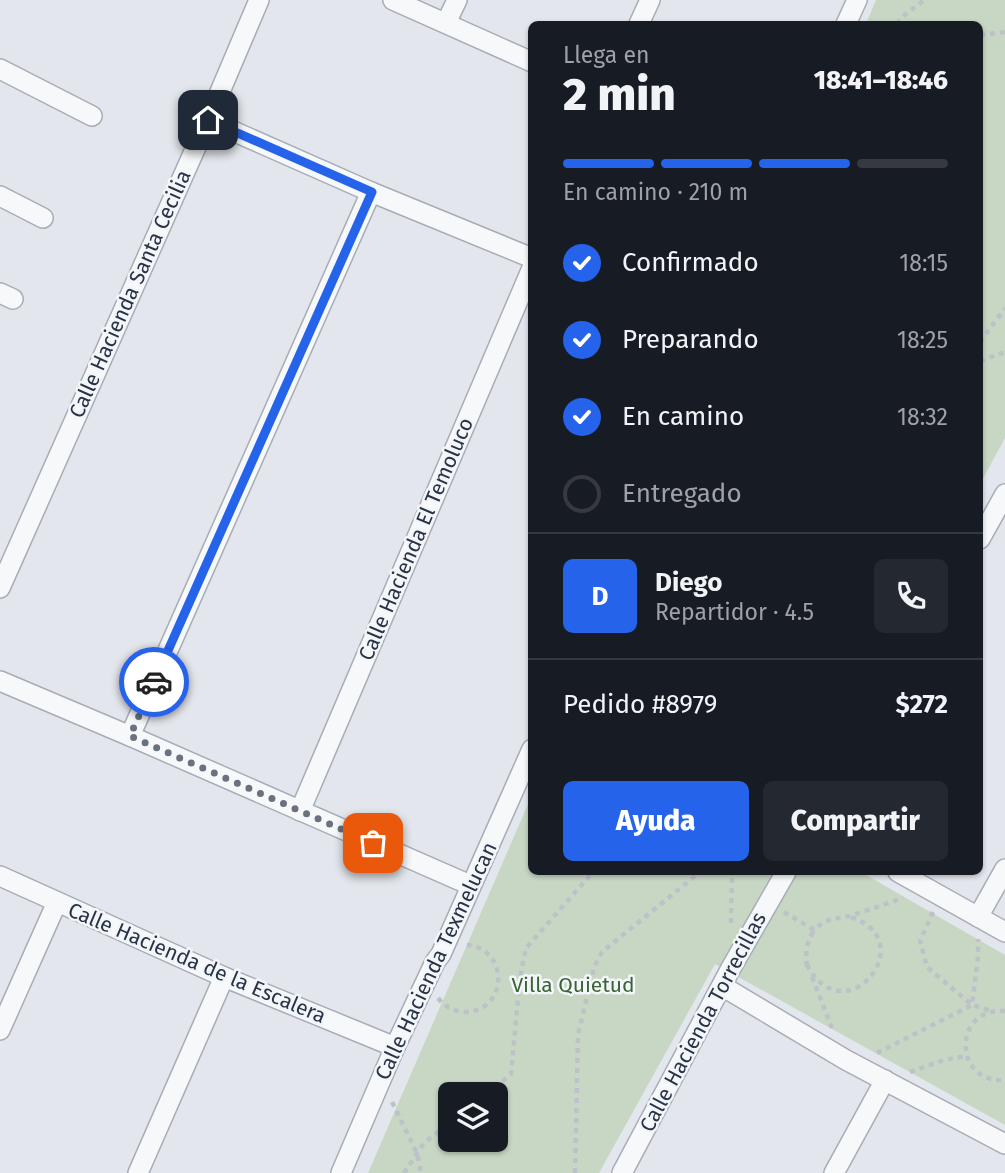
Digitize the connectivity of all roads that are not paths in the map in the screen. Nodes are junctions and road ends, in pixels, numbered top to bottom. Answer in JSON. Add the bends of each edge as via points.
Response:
{"nodes":[{"id":1,"x":259,"y":0,"type":"edge"},
{"id":2,"x":393,"y":0,"type":"edge"},
{"id":3,"x":457,"y":0,"type":"edge"},
{"id":4,"x":650,"y":0,"type":"edge"},
{"id":5,"x":856,"y":0,"type":"edge"},
{"id":6,"x":640,"y":21,"type":"edge"},
{"id":7,"x":847,"y":21,"type":"edge"},
{"id":8,"x":446,"y":23,"type":"junction"},
{"id":9,"x":528,"y":60,"type":"edge"},
{"id":10,"x":0,"y":69,"type":"edge"},
{"id":11,"x":92,"y":116,"type":"dead end"},
{"id":12,"x":208,"y":120,"type":"junction"},
{"id":13,"x":372,"y":192,"type":"junction"},
{"id":14,"x":0,"y":196,"type":"edge"},
{"id":15,"x":43,"y":218,"type":"dead end"},
{"id":16,"x":528,"y":256,"type":"edge"},
{"id":17,"x":528,"y":277,"type":"edge"},
{"id":18,"x":1005,"y":495,"type":"edge"},
{"id":19,"x":983,"y":535,"type":"edge"},
{"id":20,"x":0,"y":588,"type":"edge"},
{"id":21,"x":0,"y":681,"type":"edge"},
{"id":22,"x":130,"y":736,"type":"junction"},
{"id":23,"x":528,"y":758,"type":"edge"},
{"id":24,"x":300,"y":811,"type":"junction"},
{"id":25,"x":1005,"y":869,"type":"edge"},
{"id":26,"x":784,"y":875,"type":"edge"},
{"id":27,"x":903,"y":875,"type":"edge"},
{"id":28,"x":0,"y":876,"type":"edge"},
{"id":29,"x":470,"y":885,"type":"junction"},
{"id":30,"x":57,"y":902,"type":"junction"},
{"id":31,"x":978,"y":917,"type":"junction"},
{"id":32,"x":1005,"y":932,"type":"edge"},
{"id":33,"x":224,"y":977,"type":"junction"},
{"id":34,"x":722,"y":986,"type":"junction"},
{"id":35,"x":0,"y":1030,"type":"edge"},
{"id":36,"x":395,"y":1047,"type":"junction"},
{"id":37,"x":885,"y":1080,"type":"junction"},
{"id":38,"x":1005,"y":1144,"type":"edge"},
{"id":39,"x":138,"y":1173,"type":"edge"},
{"id":40,"x":341,"y":1173,"type":"edge"},
{"id":41,"x":622,"y":1173,"type":"edge"},
{"id":42,"x":834,"y":1173,"type":"edge"}],
"edges":[{"from":1,"to":12,"type":"street","name":"Calle Hacienda Santa Cecilia"},
{"from":2,"to":8,"type":"street"},
{"from":3,"to":8,"type":"street"},
{"from":4,"to":6,"type":"street"},
{"from":5,"to":7,"type":"street"},
{"from":8,"to":9,"type":"street"},
{"from":10,"to":11,"type":"street"},
{"from":12,"to":13,"type":"street"},
{"from":12,"to":20,"type":"street","name":"Calle Hacienda Santa Cecilia"},
{"from":13,"to":16,"type":"street"},
{"from":13,"to":22,"type":"street"},
{"from":14,"to":15,"type":"street"},
{"from":17,"to":24,"type":"street","name":"Calle Hacienda El Temoluco"},
{"from":18,"to":19,"type":"street"},
{"from":21,"to":22,"type":"street"},
{"from":22,"to":24,"type":"street"},
{"from":23,"to":29,"type":"street","name":"Calle Hacienda Texmelucan"},
{"from":24,"to":29,"type":"street"},
{"from":25,"to":31,"type":"street"},
{"from":26,"to":34,"type":"street","name":"Calle Hacienda Torrecillas"},
{"from":27,"to":31,"type":"street"},
{"from":28,"to":30,"type":"street","name":"Calle Hacienda de la Escalera"},
{"from":29,"to":36,"type":"street","name":"Calle Hacienda Texmelucan"},
{"from":30,"to":33,"type":"street","name":"Calle Hacienda de la Escalera"},
{"from":30,"to":35,"type":"street"},
{"from":31,"to":32,"type":"street"},
{"from":33,"to":36,"type":"street","name":"Calle Hacienda de la Escalera"},
{"from":33,"to":39,"type":"street"},
{"from":34,"to":37,"type":"street"},
{"from":34,"to":41,"type":"street","name":"Calle Hacienda Torrecillas"},
{"from":36,"to":40,"type":"street","name":"Calle Hacienda Texmelucan"},
{"from":37,"to":38,"type":"street"},
{"from":37,"to":42,"type":"street"}]}
